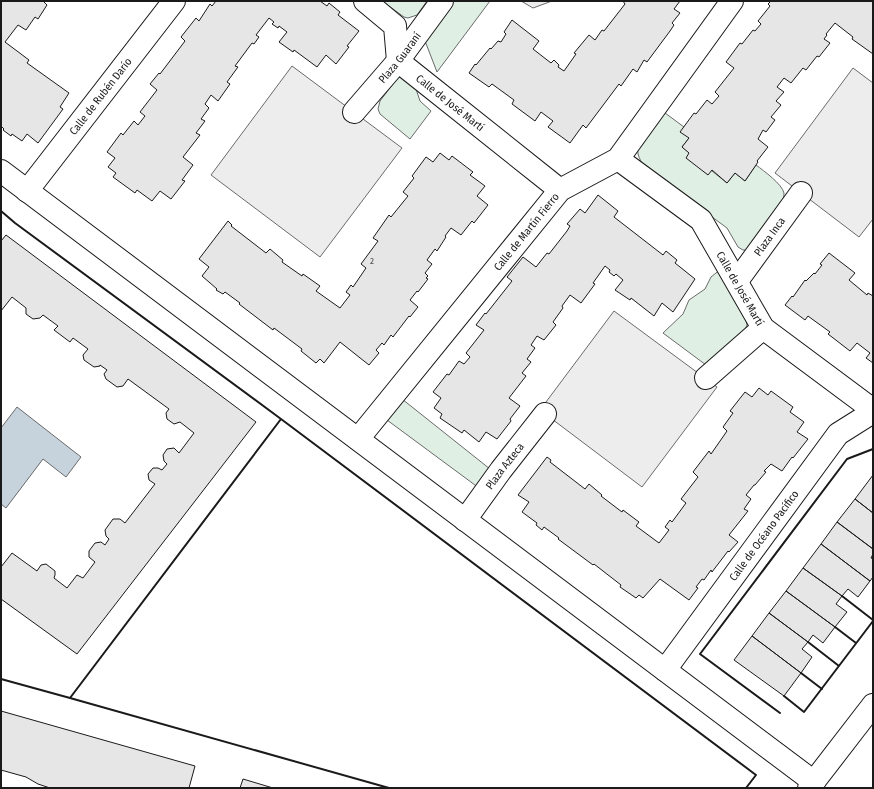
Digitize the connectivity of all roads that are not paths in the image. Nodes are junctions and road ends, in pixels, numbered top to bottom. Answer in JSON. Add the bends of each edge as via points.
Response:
{"nodes":[{"id":1,"x":174,"y":1,"type":"edge"},
{"id":2,"x":365,"y":1,"type":"edge"},
{"id":3,"x":442,"y":1,"type":"edge"},
{"id":4,"x":732,"y":1,"type":"edge"},
{"id":5,"x":398,"y":61,"type":"junction"},
{"id":6,"x":354,"y":112,"type":"dead end"},
{"id":7,"x":618,"y":159,"type":"junction"},
{"id":8,"x":1,"y":171,"type":"edge"},
{"id":9,"x":560,"y":190,"type":"junction"},
{"id":10,"x":27,"y":191,"type":"junction"},
{"id":11,"x":801,"y":193,"type":"dead end"},
{"id":12,"x":737,"y":281,"type":"junction"},
{"id":13,"x":763,"y":328,"type":"junction"},
{"id":14,"x":706,"y":378,"type":"dead end"},
{"id":15,"x":873,"y":411,"type":"edge"},
{"id":16,"x":545,"y":414,"type":"dead end"},
{"id":17,"x":358,"y":439,"type":"junction"},
{"id":18,"x":465,"y":520,"type":"junction"},
{"id":19,"x":665,"y":670,"type":"junction"},
{"id":20,"x":873,"y":705,"type":"edge"},
{"id":21,"x":811,"y":785,"type":"edge"}],
"edges":[{"from":1,"to":10,"type":"street","name":"Calle de Rubén Darío"},
{"from":2,"to":5,"type":"street","via":[[395,26]]},
{"from":3,"to":5,"type":"street","name":"Plaza Guaraní"},
{"from":4,"to":7,"type":"street","name":"Calle de Martín Fierro"},
{"from":5,"to":6,"type":"street","name":"Plaza Guaraní"},
{"from":5,"to":9,"type":"street","name":"Calle de José Martí"},
{"from":7,"to":9,"type":"street","name":"Calle de Martín Fierro"},
{"from":7,"to":12,"type":"street","name":"Calle de José Martí","via":[[701,220]]},
{"from":8,"to":10,"type":"street"},
{"from":9,"to":17,"type":"street","name":"Calle de Martín Fierro"},
{"from":10,"to":17,"type":"street"},
{"from":11,"to":12,"type":"street","name":"Plaza Inca"},
{"from":12,"to":13,"type":"street","name":"Calle de José Martí"},
{"from":13,"to":14,"type":"street"},
{"from":13,"to":15,"type":"street","name":"Calle de José Martí"},
{"from":15,"to":19,"type":"street","name":"Calle de Océano Pacífico","via":[[838,434]]},
{"from":16,"to":18,"type":"street","name":"Plaza Azteca"},
{"from":17,"to":18,"type":"street"},
{"from":18,"to":19,"type":"street"},
{"from":19,"to":21,"type":"street"},
{"from":20,"to":21,"type":"street"}]}
